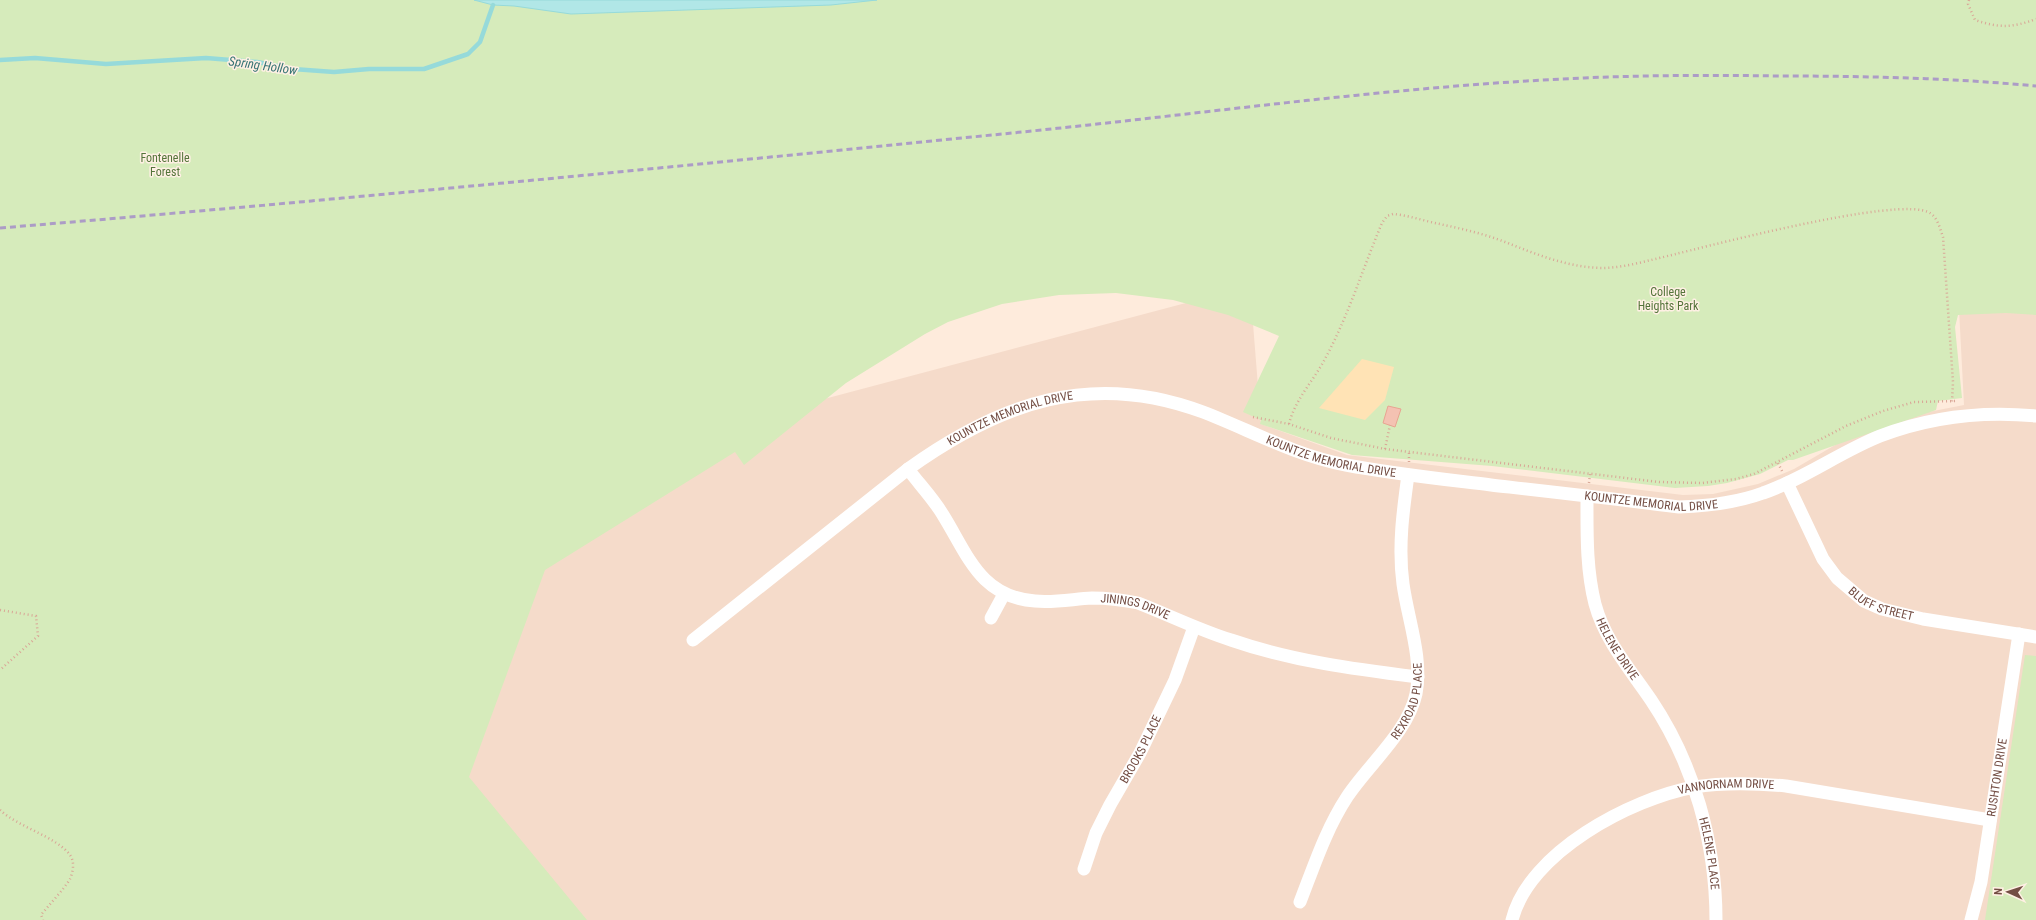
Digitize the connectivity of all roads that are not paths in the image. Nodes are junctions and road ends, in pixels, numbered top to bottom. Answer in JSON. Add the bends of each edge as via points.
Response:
{"nodes":[{"id":1,"x":2036,"y":416,"type":"edge"},
{"id":2,"x":908,"y":469,"type":"junction"},
{"id":3,"x":1408,"y":475,"type":"junction"},
{"id":4,"x":1787,"y":483,"type":"junction"},
{"id":5,"x":1588,"y":496,"type":"junction"},
{"id":6,"x":1004,"y":594,"type":"junction"},
{"id":7,"x":991,"y":618,"type":"dead end"},
{"id":8,"x":1194,"y":628,"type":"junction"},
{"id":9,"x":2019,"y":634,"type":"junction"},
{"id":10,"x":2036,"y":637,"type":"edge"},
{"id":11,"x":693,"y":640,"type":"dead end"},
{"id":12,"x":1418,"y":676,"type":"junction"},
{"id":13,"x":1694,"y":787,"type":"junction"},
{"id":14,"x":1990,"y":820,"type":"junction"},
{"id":15,"x":1084,"y":869,"type":"dead end"},
{"id":16,"x":1300,"y":902,"type":"dead end"},
{"id":17,"x":1512,"y":920,"type":"edge"},
{"id":18,"x":1716,"y":920,"type":"edge"},
{"id":19,"x":1971,"y":920,"type":"edge"}],
"edges":[{"from":1,"to":4,"type":"street","name":"KOUNTZE MEMORIAL DRIVE","via":[[1971,415],[1924,422],[1860,444]]},
{"from":2,"to":3,"type":"street","name":"KOUNTZE MEMORIAL DRIVE","via":[[953,438],[991,418],[1046,400],[1096,394],[1132,396],[1184,406],[1309,456]]},
{"from":2,"to":6,"type":"street","name":"JININGS DRIVE","via":[[942,513],[971,564],[992,587]]},
{"from":2,"to":11,"type":"street","name":"KOUNTZE MEMORIAL DRIVE"},
{"from":3,"to":5,"type":"street","name":"KOUNTZE MEMORIAL DRIVE"},
{"from":3,"to":12,"type":"street","name":"REXROAD PLACE","via":[[1401,558]]},
{"from":4,"to":5,"type":"street","name":"KOUNTZE MEMORIAL DRIVE","via":[[1746,499],[1696,506],[1679,507]]},
{"from":4,"to":9,"type":"street","name":"BLUFF STREET","via":[[1823,559],[1837,578],[1864,601],[1882,609],[1911,616]]},
{"from":5,"to":13,"type":"street","name":"HELENE DRIVE","via":[[1588,553],[1595,604],[1616,651],[1666,725]]},
{"from":6,"to":7,"type":"street"},
{"from":6,"to":8,"type":"street","name":"JININGS DRIVE","via":[[1035,601],[1094,598],[1122,600],[1156,610]]},
{"from":8,"to":12,"type":"street","name":"JININGS DRIVE","via":[[1288,657],[1335,666]]},
{"from":8,"to":15,"type":"street","name":"BROOKS PLACE","via":[[1175,680],[1140,753],[1096,833]]},
{"from":9,"to":10,"type":"street","name":"BLUFF STREET"},
{"from":9,"to":14,"type":"street","name":"RUSHTON DRIVE"},
{"from":12,"to":16,"type":"street","name":"REXROAD PLACE","via":[[1416,695],[1410,711],[1401,727],[1358,780],[1334,819]]},
{"from":13,"to":14,"type":"street","name":"VANNORNAM DRIVE","via":[[1749,784],[1786,786]]},
{"from":13,"to":17,"type":"street","name":"VANNORNAM DRIVE","via":[[1623,811],[1573,841],[1554,857],[1526,888]]},
{"from":13,"to":18,"type":"street","name":"HELENE PLACE","via":[[1709,846]]},
{"from":14,"to":19,"type":"street","name":"RUSHTON DRIVE","via":[[1981,882]]}]}
